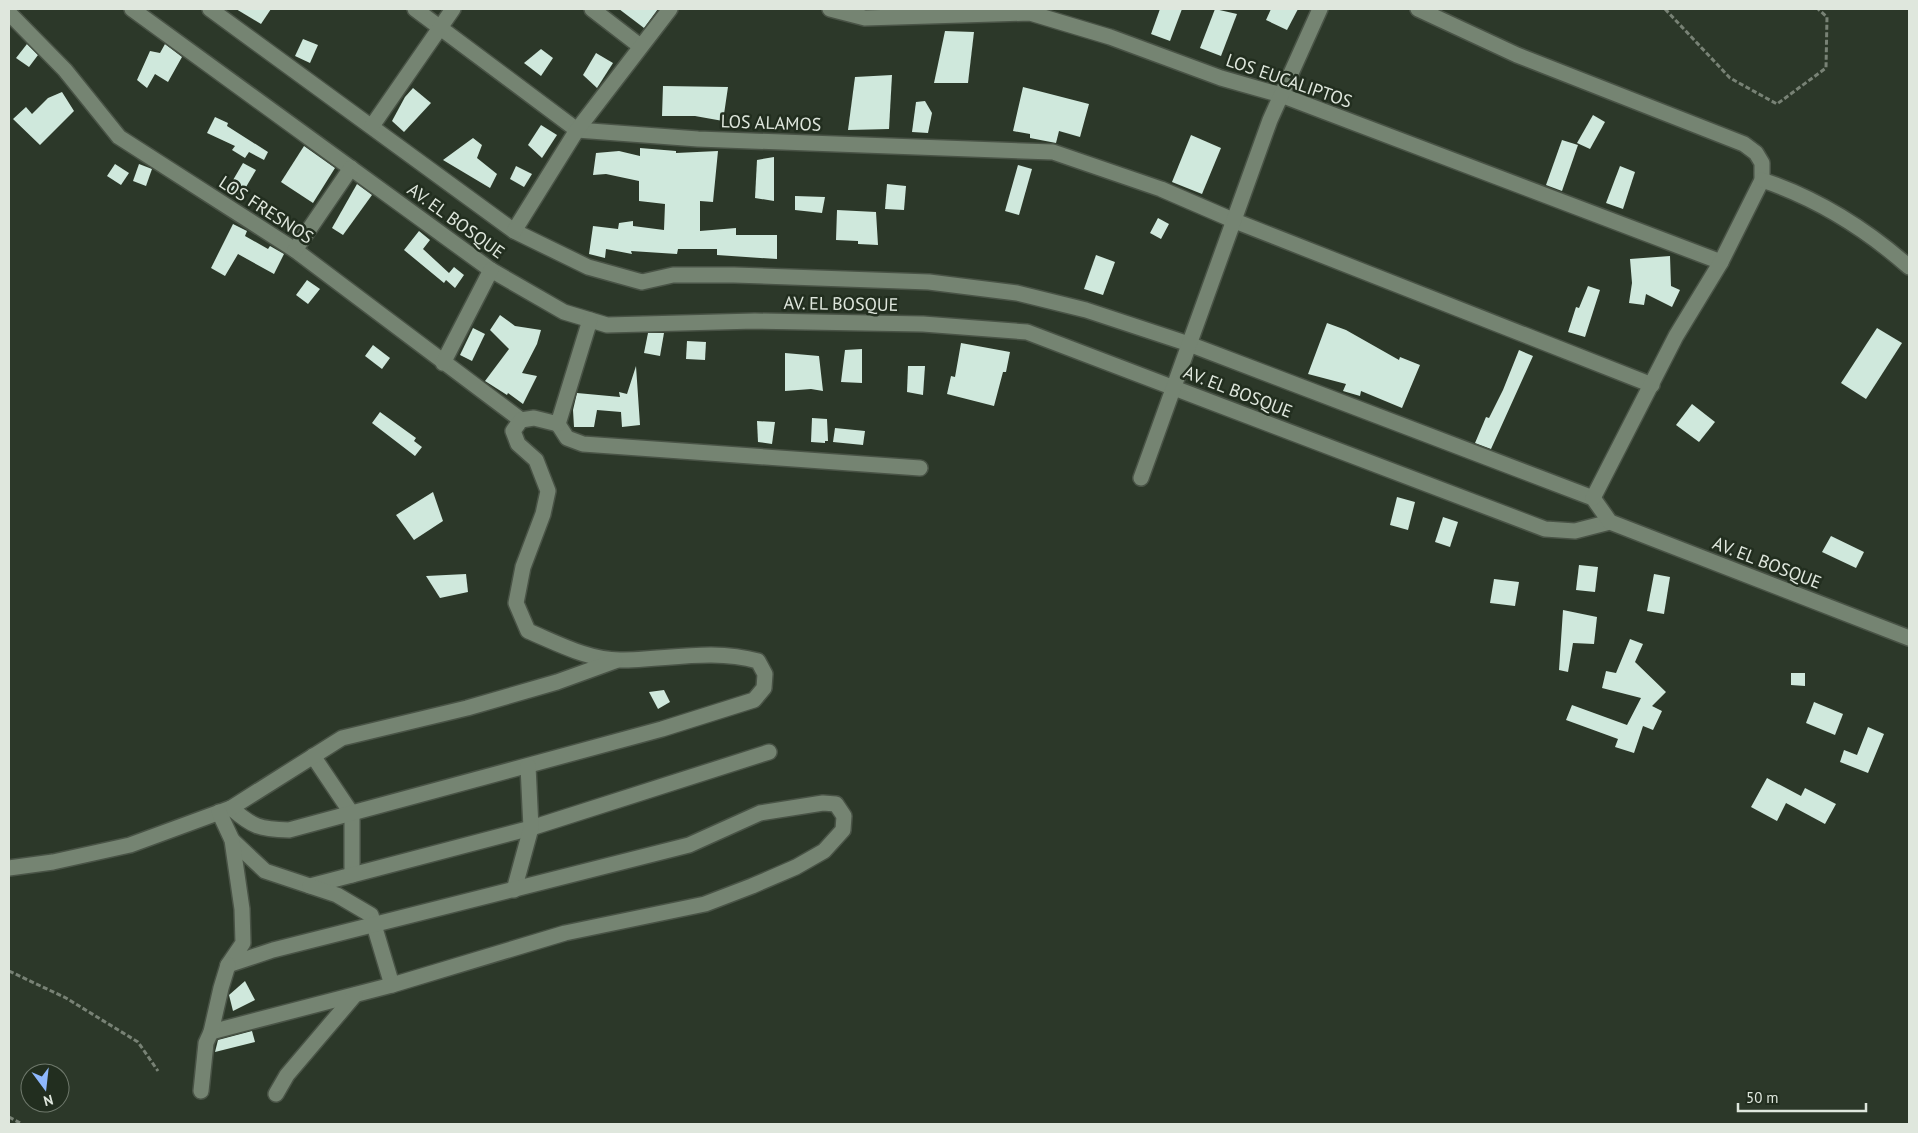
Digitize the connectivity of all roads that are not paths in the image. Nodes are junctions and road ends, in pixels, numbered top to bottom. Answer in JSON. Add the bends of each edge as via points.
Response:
{"nodes":[{"id":1,"x":132,"y":9,"type":"edge"},
{"id":2,"x":210,"y":9,"type":"edge"},
{"id":3,"x":415,"y":9,"type":"edge"},
{"id":4,"x":453,"y":9,"type":"edge"},
{"id":5,"x":592,"y":9,"type":"edge"},
{"id":6,"x":670,"y":9,"type":"edge"},
{"id":7,"x":830,"y":9,"type":"edge"},
{"id":8,"x":1320,"y":9,"type":"edge"},
{"id":9,"x":1418,"y":9,"type":"edge"},
{"id":10,"x":9,"y":13,"type":"edge"},
{"id":11,"x":441,"y":27,"type":"junction"},
{"id":12,"x":640,"y":46,"type":"junction"},
{"id":13,"x":1281,"y":96,"type":"junction"},
{"id":14,"x":372,"y":126,"type":"junction"},
{"id":15,"x":576,"y":130,"type":"junction"},
{"id":16,"x":351,"y":168,"type":"junction"},
{"id":17,"x":1762,"y":180,"type":"junction"},
{"id":18,"x":1235,"y":221,"type":"junction"},
{"id":19,"x":514,"y":231,"type":"junction"},
{"id":20,"x":295,"y":250,"type":"junction"},
{"id":21,"x":1721,"y":262,"type":"junction"},
{"id":22,"x":1909,"y":267,"type":"edge"},
{"id":23,"x":491,"y":270,"type":"junction"},
{"id":24,"x":590,"y":320,"type":"junction"},
{"id":25,"x":1189,"y":344,"type":"junction"},
{"id":26,"x":443,"y":363,"type":"junction"},
{"id":27,"x":1652,"y":385,"type":"junction"},
{"id":28,"x":1172,"y":387,"type":"junction"},
{"id":29,"x":522,"y":420,"type":"junction"},
{"id":30,"x":558,"y":424,"type":"junction"},
{"id":31,"x":920,"y":468,"type":"dead end"},
{"id":32,"x":1141,"y":478,"type":"dead end"},
{"id":33,"x":1593,"y":498,"type":"junction"},
{"id":34,"x":1610,"y":522,"type":"junction"},
{"id":35,"x":1909,"y":638,"type":"edge"},
{"id":36,"x":619,"y":660,"type":"junction"},
{"id":37,"x":770,"y":752,"type":"dead end"},
{"id":38,"x":313,"y":756,"type":"junction"},
{"id":39,"x":528,"y":766,"type":"junction"},
{"id":40,"x":225,"y":810,"type":"junction"},
{"id":41,"x":352,"y":814,"type":"junction"},
{"id":42,"x":531,"y":828,"type":"junction"},
{"id":43,"x":232,"y":840,"type":"junction"},
{"id":44,"x":9,"y":868,"type":"edge"},
{"id":45,"x":352,"y":875,"type":"junction"},
{"id":46,"x":310,"y":886,"type":"junction"},
{"id":47,"x":514,"y":890,"type":"junction"},
{"id":48,"x":375,"y":925,"type":"junction"},
{"id":49,"x":228,"y":965,"type":"junction"},
{"id":50,"x":392,"y":985,"type":"junction"},
{"id":51,"x":355,"y":995,"type":"junction"},
{"id":52,"x":211,"y":1032,"type":"junction"},
{"id":53,"x":201,"y":1091,"type":"dead end"},
{"id":54,"x":276,"y":1094,"type":"dead end"}],
"edges":[{"from":1,"to":16,"type":"street","name":"AV. EL BOSQUE"},
{"from":2,"to":14,"type":"street","name":"AV. EL BOSQUE"},
{"from":3,"to":11,"type":"street"},
{"from":4,"to":11,"type":"street"},
{"from":5,"to":12,"type":"street"},
{"from":6,"to":12,"type":"street"},
{"from":7,"to":13,"type":"street","name":"LOS EUCALIPTOS","via":[[865,18],[1030,13],[1110,36],[1221,78]]},
{"from":8,"to":13,"type":"street"},
{"from":9,"to":17,"type":"street","via":[[1518,55],[1744,144],[1756,153],[1762,163]]},
{"from":10,"to":20,"type":"street","name":"LOS FRESNOS","via":[[65,70],[119,138]]},
{"from":11,"to":14,"type":"street"},
{"from":11,"to":15,"type":"street"},
{"from":12,"to":15,"type":"street"},
{"from":13,"to":18,"type":"street"},
{"from":13,"to":21,"type":"street","name":"LOS EUCALIPTOS"},
{"from":14,"to":19,"type":"street","name":"AV. EL BOSQUE"},
{"from":15,"to":18,"type":"street","name":"LOS ALAMOS","via":[[1053,152],[1161,189]]},
{"from":15,"to":19,"type":"street"},
{"from":16,"to":20,"type":"street"},
{"from":16,"to":23,"type":"street","name":"AV. EL BOSQUE"},
{"from":17,"to":21,"type":"street"},
{"from":17,"to":22,"type":"street","via":[[1791,190],[1828,210],[1882,243]]},
{"from":18,"to":25,"type":"street"},
{"from":18,"to":27,"type":"street","name":"LOS ALAMOS"},
{"from":19,"to":25,"type":"street","name":"AV. EL BOSQUE","via":[[588,267],[642,282],[673,275],[928,282],[1017,293],[1086,310]]},
{"from":20,"to":26,"type":"street","name":"LOS FRESNOS"},
{"from":21,"to":27,"type":"street","via":[[1676,336]]},
{"from":23,"to":24,"type":"street","name":"AV. EL BOSQUE","via":[[564,312]]},
{"from":23,"to":26,"type":"street"},
{"from":24,"to":28,"type":"street","name":"AV. EL BOSQUE","via":[[607,325],[755,321],[923,324],[1027,332]]},
{"from":24,"to":30,"type":"street"},
{"from":25,"to":28,"type":"street"},
{"from":25,"to":33,"type":"street","name":"AV. EL BOSQUE"},
{"from":26,"to":29,"type":"street","name":"LOS FRESNOS"},
{"from":27,"to":33,"type":"street"},
{"from":28,"to":32,"type":"street"},
{"from":28,"to":34,"type":"street","name":"AV. EL BOSQUE","via":[[1545,528],[1575,530]]},
{"from":29,"to":30,"type":"street","via":[[534,418]]},
{"from":29,"to":36,"type":"street","via":[[513,431],[518,444],[536,460],[548,491],[516,603],[528,631],[593,657]]},
{"from":30,"to":31,"type":"street","via":[[567,438],[583,444]]},
{"from":33,"to":34,"type":"street"},
{"from":34,"to":35,"type":"street","name":"AV. EL BOSQUE"},
{"from":36,"to":38,"type":"street","via":[[476,705],[342,738]]},
{"from":36,"to":39,"type":"street","via":[[742,656],[758,661],[765,674],[764,688],[754,700]]},
{"from":37,"to":42,"type":"street"},
{"from":38,"to":40,"type":"street"},
{"from":38,"to":41,"type":"street"},
{"from":39,"to":41,"type":"street"},
{"from":39,"to":42,"type":"street"},
{"from":40,"to":41,"type":"street","via":[[264,830],[289,830]]},
{"from":40,"to":43,"type":"street"},
{"from":40,"to":44,"type":"street","via":[[130,845]]},
{"from":41,"to":45,"type":"street"},
{"from":42,"to":45,"type":"street"},
{"from":42,"to":47,"type":"street"},
{"from":43,"to":46,"type":"street","via":[[265,872]]},
{"from":43,"to":49,"type":"street","via":[[242,909],[243,944]]},
{"from":45,"to":46,"type":"street"},
{"from":46,"to":48,"type":"street","via":[[337,895],[356,906],[371,915]]},
{"from":47,"to":48,"type":"street"},
{"from":47,"to":50,"type":"street","via":[[688,845],[760,813],[823,803],[836,804],[844,816],[843,830],[824,851],[796,867],[705,904],[565,933]]},
{"from":48,"to":49,"type":"street","via":[[272,950]]},
{"from":48,"to":50,"type":"street"},
{"from":49,"to":52,"type":"street"},
{"from":50,"to":51,"type":"street"},
{"from":51,"to":52,"type":"street"},
{"from":51,"to":54,"type":"street","via":[[287,1075]]},
{"from":52,"to":53,"type":"street","via":[[206,1042]]}]}
